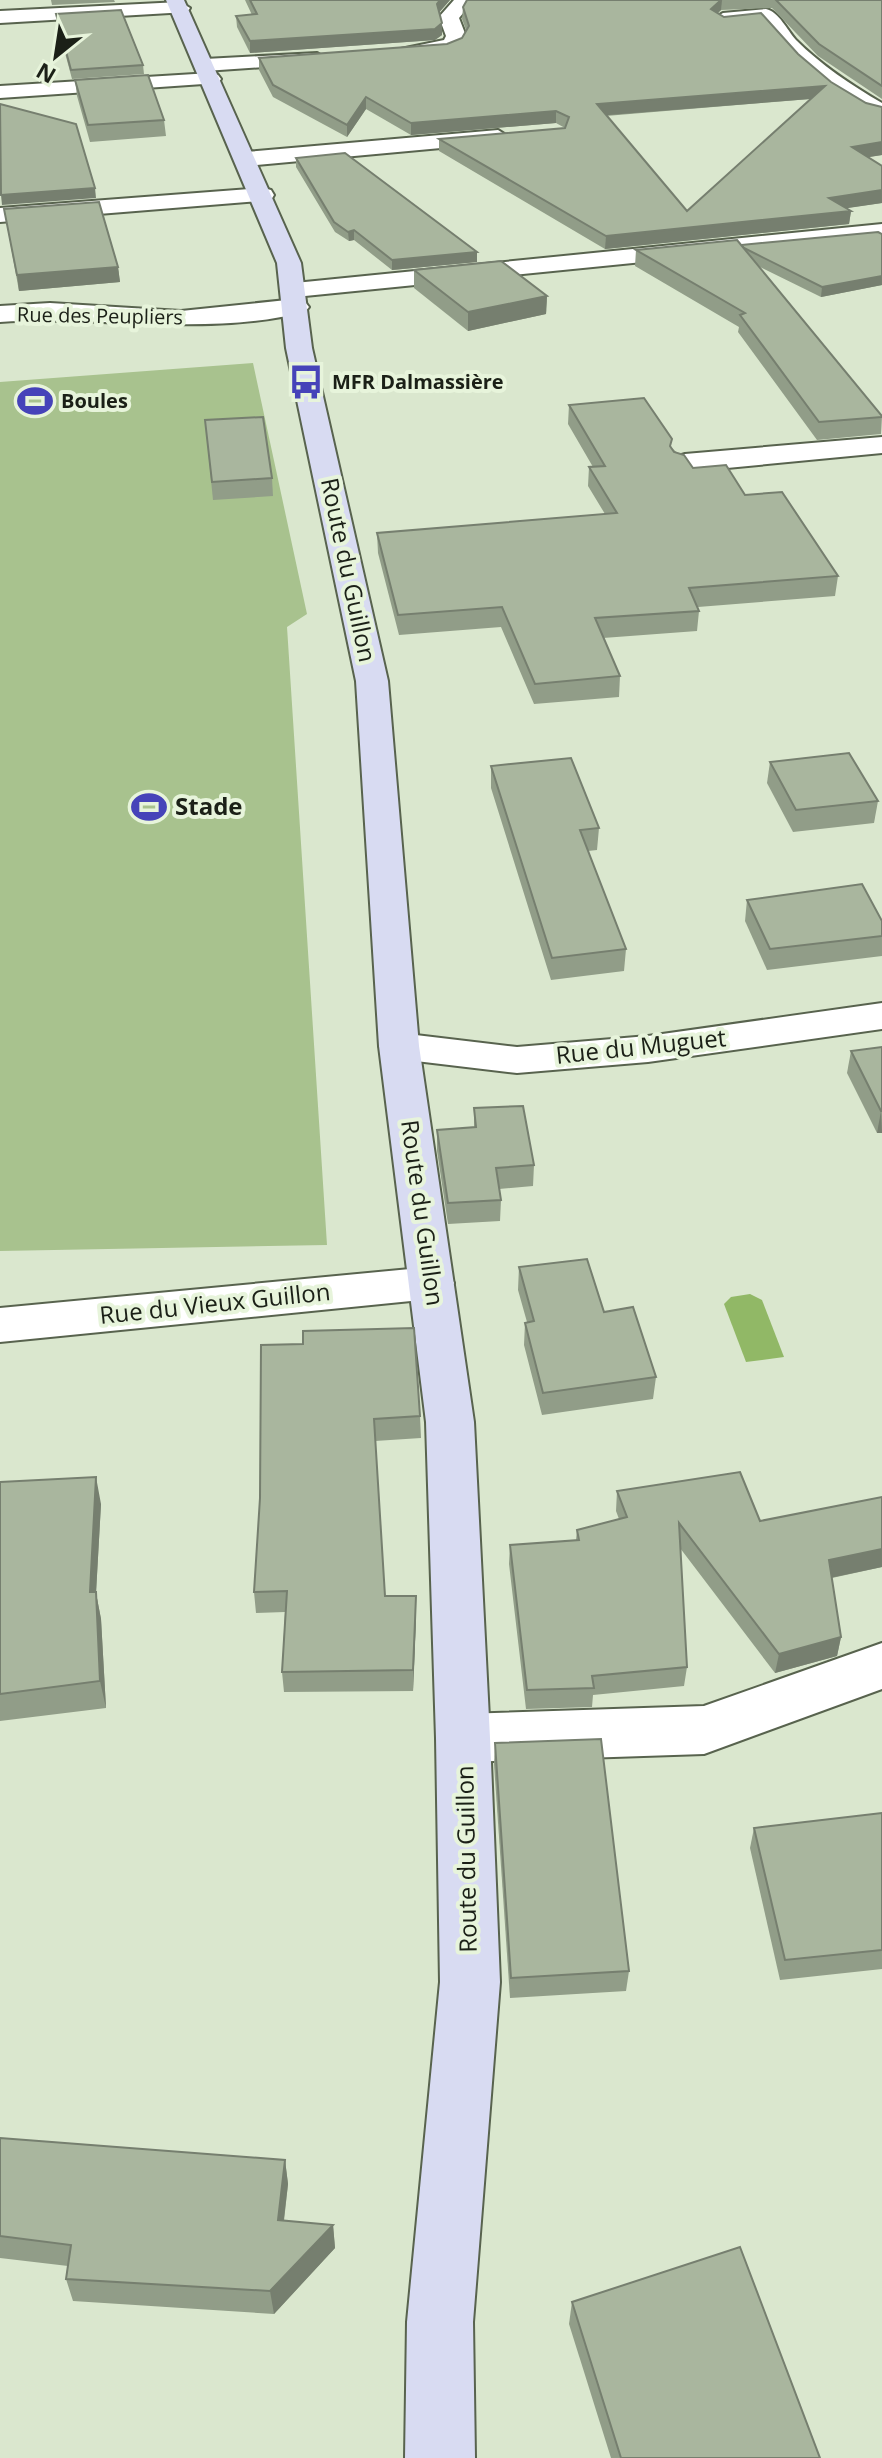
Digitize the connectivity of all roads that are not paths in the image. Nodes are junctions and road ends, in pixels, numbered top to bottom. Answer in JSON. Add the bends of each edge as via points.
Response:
{"nodes":[{"id":1,"x":465,"y":0,"type":"edge"},
{"id":2,"x":177,"y":4,"type":"edge"},
{"id":3,"x":0,"y":17,"type":"edge"},
{"id":4,"x":723,"y":19,"type":"edge"},
{"id":5,"x":373,"y":56,"type":"edge"},
{"id":6,"x":341,"y":58,"type":"edge"},
{"id":7,"x":208,"y":72,"type":"junction"},
{"id":8,"x":0,"y":92,"type":"edge"},
{"id":9,"x":882,"y":112,"type":"edge"},
{"id":10,"x":525,"y":134,"type":"edge"},
{"id":11,"x":246,"y":159,"type":"junction"},
{"id":12,"x":263,"y":195,"type":"junction"},
{"id":13,"x":0,"y":215,"type":"edge"},
{"id":14,"x":882,"y":231,"type":"edge"},
{"id":15,"x":296,"y":299,"type":"junction"},
{"id":16,"x":0,"y":314,"type":"edge"},
{"id":17,"x":882,"y":445,"type":"edge"},
{"id":18,"x":685,"y":463,"type":"edge"},
{"id":19,"x":882,"y":1016,"type":"edge"},
{"id":20,"x":399,"y":1046,"type":"junction"},
{"id":21,"x":431,"y":1283,"type":"junction"},
{"id":22,"x":0,"y":1325,"type":"edge"},
{"id":23,"x":882,"y":1666,"type":"edge"},
{"id":24,"x":463,"y":1738,"type":"junction"},
{"id":25,"x":440,"y":2458,"type":"edge"}],
"edges":[{"from":1,"to":5,"type":"street","via":[[449,17],[456,36],[452,44]]},
{"from":2,"to":3,"type":"street"},
{"from":2,"to":7,"type":"street","name":"Route du Guillon"},
{"from":4,"to":9,"type":"street","via":[[766,15],[781,37],[835,84]]},
{"from":6,"to":7,"type":"street"},
{"from":7,"to":8,"type":"street"},
{"from":7,"to":11,"type":"street","name":"Route du Guillon"},
{"from":10,"to":11,"type":"street"},
{"from":11,"to":12,"type":"street","name":"Route du Guillon"},
{"from":12,"to":13,"type":"street"},
{"from":12,"to":15,"type":"street","name":"Route du Guillon","via":[[289,263]]},
{"from":14,"to":15,"type":"street","name":"Rue des Peupliers"},
{"from":15,"to":16,"type":"street","name":"Rue des Peupliers","via":[[181,319],[50,311]]},
{"from":15,"to":20,"type":"street","name":"Route du Guillon","via":[[299,348],[372,681]]},
{"from":17,"to":18,"type":"street"},
{"from":19,"to":20,"type":"street","name":"Rue du Muguet","via":[[648,1049],[517,1060]]},
{"from":20,"to":21,"type":"street","name":"Route du Guillon"},
{"from":21,"to":22,"type":"street","name":"Rue du Vieux Guillon"},
{"from":21,"to":24,"type":"street","name":"Route du Guillon","via":[[450,1422]]},
{"from":23,"to":24,"type":"street","via":[[704,1730]]},
{"from":24,"to":25,"type":"street","name":"Route du Guillon","via":[[470,1982],[440,2322]]}]}
